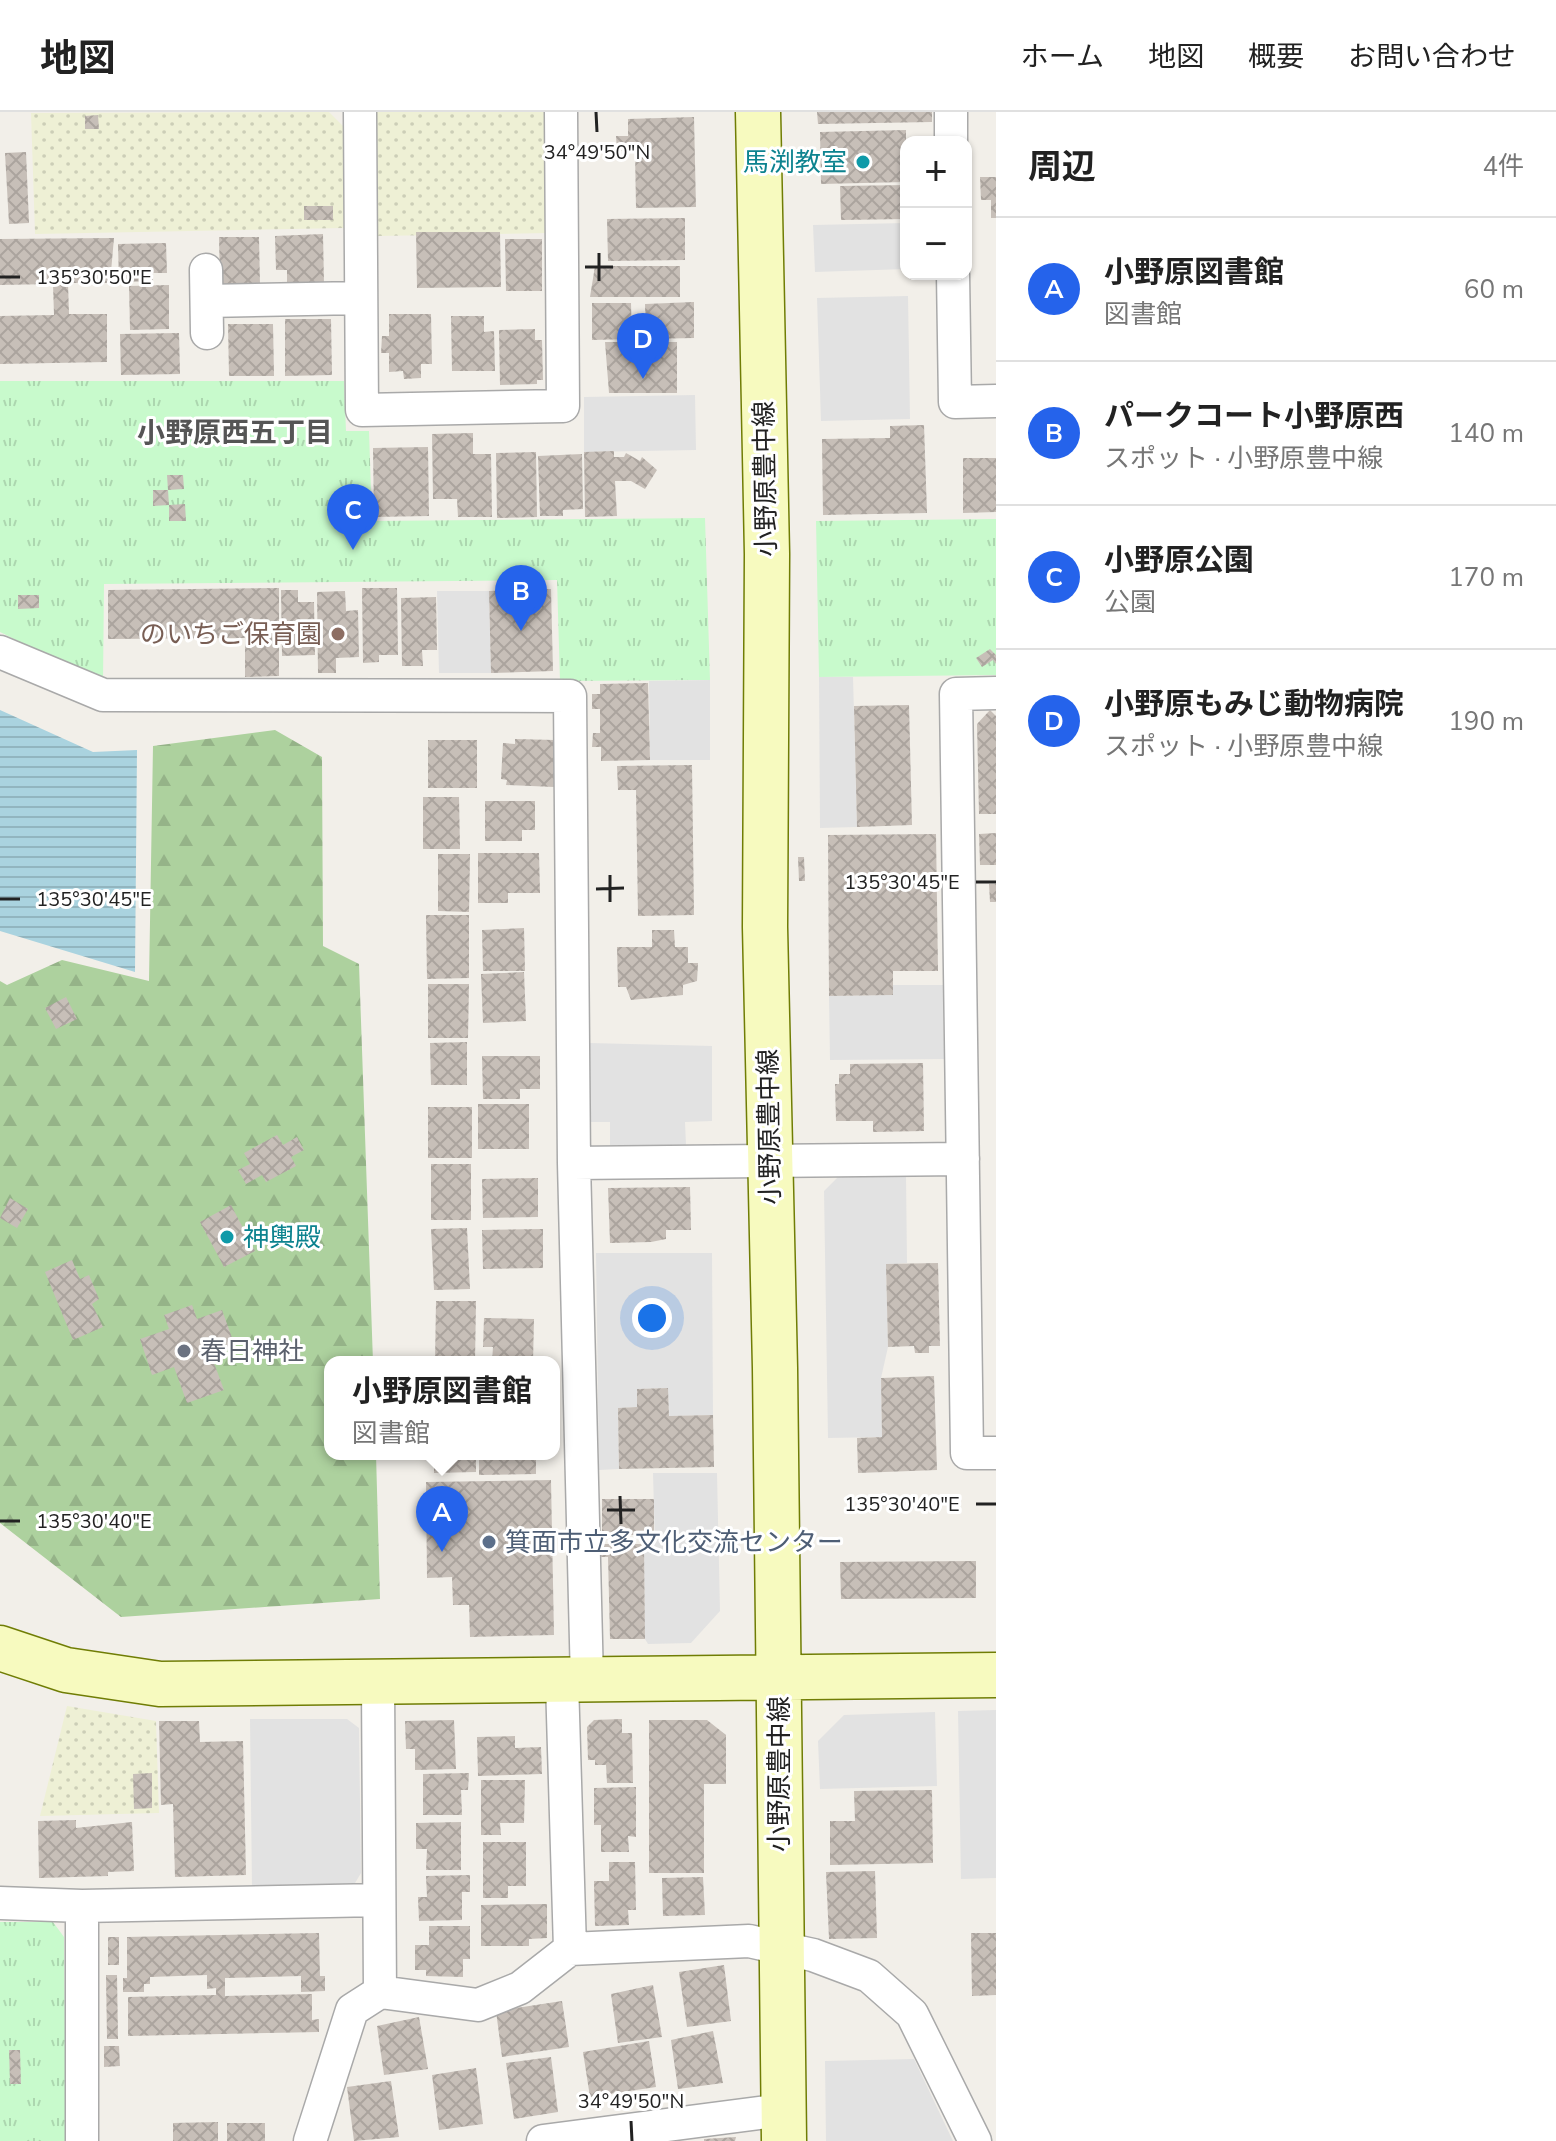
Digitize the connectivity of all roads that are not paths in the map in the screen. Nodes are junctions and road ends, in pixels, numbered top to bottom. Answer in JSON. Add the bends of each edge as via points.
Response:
{"nodes":[{"id":1,"x":360,"y":112,"type":"edge"},
{"id":2,"x":561,"y":112,"type":"edge"},
{"id":3,"x":758,"y":112,"type":"edge"},
{"id":4,"x":951,"y":112,"type":"edge"},
{"id":5,"x":951,"y":136,"type":"edge"},
{"id":6,"x":953,"y":280,"type":"edge"},
{"id":7,"x":360,"y":298,"type":"junction"},
{"id":8,"x":207,"y":333,"type":"dead end"},
{"id":9,"x":996,"y":401,"type":"edge"},
{"id":10,"x":0,"y":652,"type":"edge"},
{"id":11,"x":996,"y":693,"type":"edge"},
{"id":12,"x":963,"y":1159,"type":"junction"},
{"id":13,"x":771,"y":1161,"type":"junction"},
{"id":14,"x":574,"y":1163,"type":"junction"},
{"id":15,"x":996,"y":1453,"type":"edge"},
{"id":16,"x":0,"y":1648,"type":"edge"},
{"id":17,"x":996,"y":1675,"type":"edge"},
{"id":18,"x":779,"y":1678,"type":"junction"},
{"id":19,"x":574,"y":1681,"type":"junction"},
{"id":20,"x":378,"y":1684,"type":"junction"},
{"id":21,"x":379,"y":1900,"type":"junction"},
{"id":22,"x":0,"y":1903,"type":"edge"},
{"id":23,"x":82,"y":1906,"type":"junction"},
{"id":24,"x":780,"y":1948,"type":"junction"},
{"id":25,"x":570,"y":1949,"type":"junction"},
{"id":26,"x":380,"y":1992,"type":"junction"},
{"id":27,"x":783,"y":2125,"type":"edge"},
{"id":28,"x":659,"y":2132,"type":"edge"},
{"id":29,"x":82,"y":2141,"type":"edge"},
{"id":30,"x":310,"y":2141,"type":"edge"},
{"id":31,"x":543,"y":2141,"type":"edge"},
{"id":32,"x":975,"y":2141,"type":"edge"}],
"edges":[{"from":1,"to":7,"type":"street"},
{"from":2,"to":7,"type":"street","via":[[563,406],[362,410]]},
{"from":3,"to":13,"type":"street","name":"小野原豊中線"},
{"from":4,"to":5,"type":"street"},
{"from":6,"to":9,"type":"street","via":[[955,402]]},
{"from":7,"to":8,"type":"street","via":[[207,285]]},
{"from":10,"to":14,"type":"street","via":[[103,695],[570,696]]},
{"from":11,"to":12,"type":"street","via":[[956,694]]},
{"from":12,"to":13,"type":"street"},
{"from":12,"to":15,"type":"street","via":[[967,1453]]},
{"from":13,"to":14,"type":"street"},
{"from":13,"to":18,"type":"street","name":"小野原豊中線"},
{"from":14,"to":19,"type":"street"},
{"from":16,"to":20,"type":"street","via":[[66,1670],[160,1684]]},
{"from":17,"to":18,"type":"street"},
{"from":18,"to":19,"type":"street"},
{"from":18,"to":24,"type":"street","name":"小野原豊中線"},
{"from":19,"to":20,"type":"street"},
{"from":19,"to":25,"type":"street"},
{"from":20,"to":21,"type":"street"},
{"from":21,"to":23,"type":"street"},
{"from":21,"to":26,"type":"street"},
{"from":22,"to":23,"type":"street"},
{"from":23,"to":29,"type":"street"},
{"from":24,"to":25,"type":"street","via":[[749,1941]]},
{"from":24,"to":27,"type":"street","name":"小野原豊中線"},
{"from":24,"to":32,"type":"street","via":[[869,1976],[912,2014]]},
{"from":25,"to":26,"type":"street","via":[[520,1988],[478,2005]]},
{"from":26,"to":30,"type":"street","via":[[352,2010]]},
{"from":27,"to":28,"type":"street"},
{"from":28,"to":31,"type":"street"}]}
